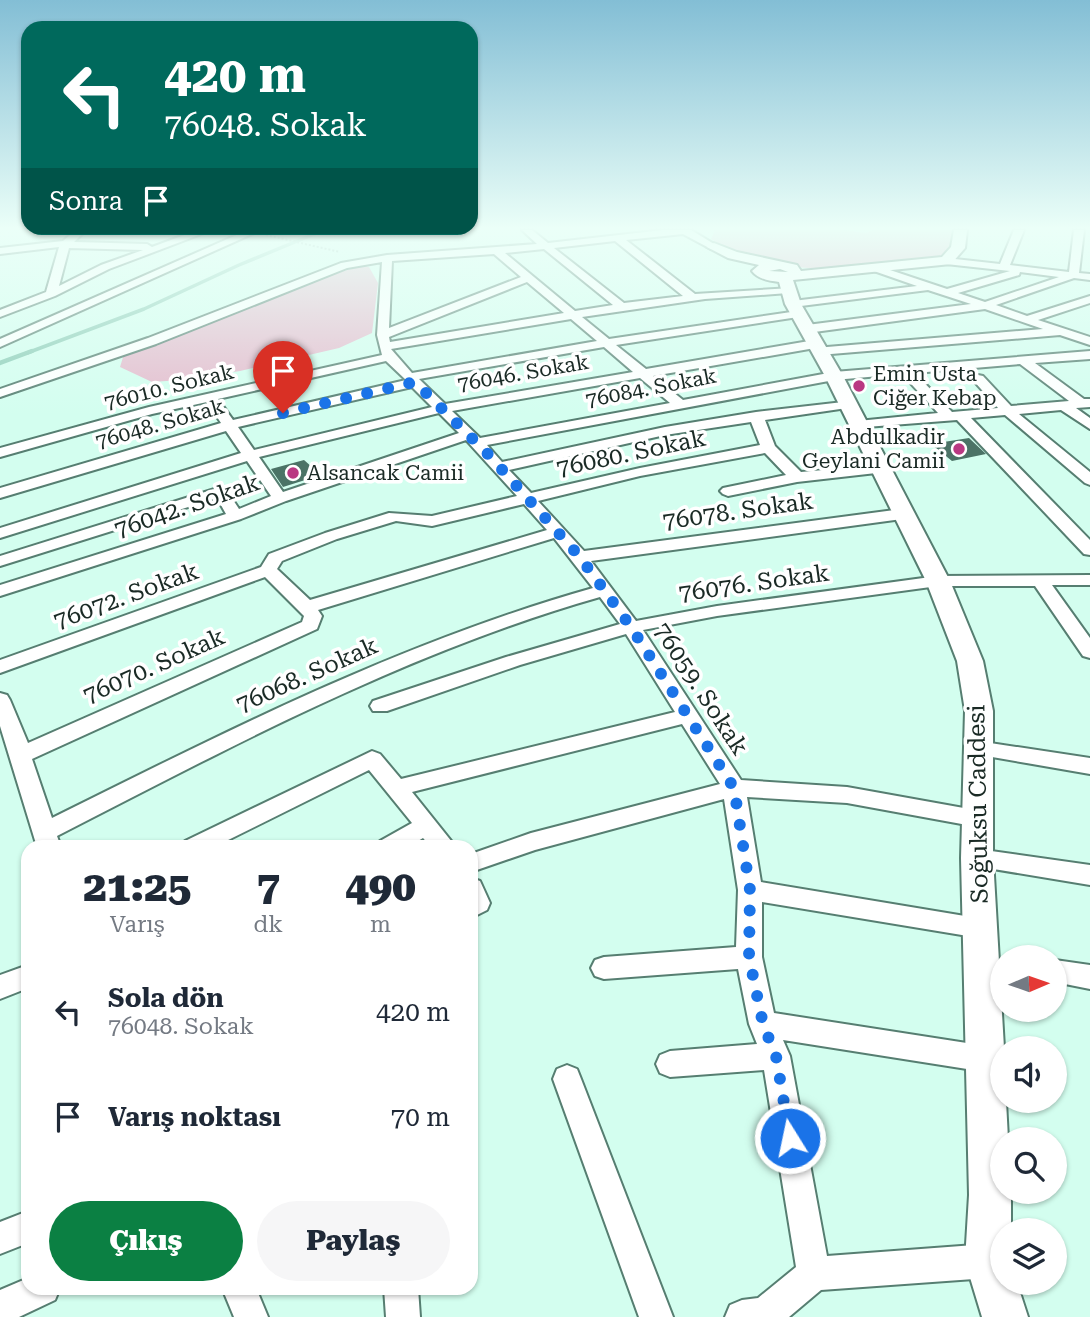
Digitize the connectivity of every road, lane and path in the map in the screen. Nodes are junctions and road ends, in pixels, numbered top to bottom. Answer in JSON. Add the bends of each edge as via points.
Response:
{"nodes":[{"id":1,"x":56,"y":291,"type":"edge"},
{"id":2,"x":117,"y":291,"type":"edge"},
{"id":3,"x":278,"y":291,"type":"edge"},
{"id":4,"x":386,"y":291,"type":"edge"},
{"id":5,"x":500,"y":291,"type":"edge"},
{"id":6,"x":544,"y":291,"type":"edge"},
{"id":7,"x":603,"y":291,"type":"edge"},
{"id":8,"x":685,"y":291,"type":"edge"},
{"id":9,"x":745,"y":291,"type":"edge"},
{"id":10,"x":745,"y":291,"type":"edge"},
{"id":11,"x":771,"y":291,"type":"edge"},
{"id":12,"x":787,"y":291,"type":"edge"},
{"id":13,"x":832,"y":291,"type":"edge"},
{"id":14,"x":940,"y":291,"type":"edge"},
{"id":15,"x":950,"y":291,"type":"edge"},
{"id":16,"x":1026,"y":291,"type":"edge"},
{"id":17,"x":945,"y":293,"type":"junction"},
{"id":18,"x":51,"y":294,"type":"joint"},
{"id":19,"x":705,"y":296,"type":"junction"},
{"id":20,"x":692,"y":297,"type":"junction"},
{"id":21,"x":1090,"y":299,"type":"edge"},
{"id":22,"x":984,"y":306,"type":"junction"},
{"id":23,"x":622,"y":307,"type":"junction"},
{"id":24,"x":0,"y":314,"type":"edge"},
{"id":25,"x":573,"y":315,"type":"junction"},
{"id":26,"x":1025,"y":320,"type":"junction"},
{"id":27,"x":1090,"y":324,"type":"edge"},
{"id":28,"x":1063,"y":332,"type":"junction"},
{"id":29,"x":993,"y":337,"type":"junction"},
{"id":30,"x":1090,"y":341,"type":"edge"},
{"id":31,"x":0,"y":343,"type":"edge"},
{"id":32,"x":606,"y":343,"type":"junction"},
{"id":33,"x":385,"y":346,"type":"junction"},
{"id":34,"x":817,"y":348,"type":"junction"},
{"id":35,"x":1084,"y":356,"type":"edge"},
{"id":36,"x":1024,"y":362,"type":"junction"},
{"id":37,"x":1090,"y":364,"type":"edge"},
{"id":38,"x":906,"y":371,"type":"junction"},
{"id":39,"x":642,"y":373,"type":"junction"},
{"id":40,"x":834,"y":376,"type":"junction"},
{"id":41,"x":412,"y":379,"type":"junction"},
{"id":42,"x":978,"y":379,"type":"dead end"},
{"id":43,"x":0,"y":393,"type":"edge"},
{"id":44,"x":210,"y":397,"type":"junction"},
{"id":45,"x":678,"y":403,"type":"junction"},
{"id":46,"x":847,"y":404,"type":"junction"},
{"id":47,"x":1086,"y":404,"type":"edge"},
{"id":48,"x":1064,"y":406,"type":"junction"},
{"id":49,"x":444,"y":408,"type":"junction"},
{"id":50,"x":646,"y":410,"type":"junction"},
{"id":51,"x":1009,"y":412,"type":"junction"},
{"id":52,"x":755,"y":416,"type":"junction"},
{"id":53,"x":956,"y":417,"type":"junction"},
{"id":54,"x":230,"y":425,"type":"junction"},
{"id":55,"x":858,"y":425,"type":"junction"},
{"id":56,"x":1090,"y":425,"type":"edge"},
{"id":57,"x":665,"y":431,"type":"junction"},
{"id":58,"x":472,"y":439,"type":"junction"},
{"id":59,"x":768,"y":448,"type":"junction"},
{"id":60,"x":0,"y":453,"type":"edge"},
{"id":61,"x":250,"y":455,"type":"junction"},
{"id":62,"x":500,"y":467,"type":"junction"},
{"id":63,"x":880,"y":469,"type":"junction"},
{"id":64,"x":797,"y":477,"type":"junction"},
{"id":65,"x":1090,"y":480,"type":"edge"},
{"id":66,"x":728,"y":491,"type":"dead end"},
{"id":67,"x":0,"y":493,"type":"edge"},
{"id":68,"x":280,"y":498,"type":"junction"},
{"id":69,"x":530,"y":500,"type":"junction"},
{"id":70,"x":902,"y":514,"type":"junction"},
{"id":71,"x":235,"y":516,"type":"junction"},
{"id":72,"x":557,"y":532,"type":"junction"},
{"id":73,"x":0,"y":533,"type":"edge"},
{"id":74,"x":1090,"y":550,"type":"edge"},
{"id":75,"x":580,"y":557,"type":"junction"},
{"id":76,"x":0,"y":561,"type":"edge"},
{"id":77,"x":268,"y":570,"type":"junction"},
{"id":78,"x":1090,"y":580,"type":"edge"},
{"id":79,"x":938,"y":581,"type":"junction"},
{"id":80,"x":1041,"y":582,"type":"junction"},
{"id":81,"x":604,"y":590,"type":"junction"},
{"id":82,"x":0,"y":591,"type":"edge"},
{"id":83,"x":308,"y":616,"type":"junction"},
{"id":84,"x":631,"y":627,"type":"junction"},
{"id":85,"x":1090,"y":652,"type":"edge"},
{"id":86,"x":0,"y":667,"type":"edge"},
{"id":87,"x":1,"y":706,"type":"edge"},
{"id":88,"x":380,"y":706,"type":"dead end"},
{"id":89,"x":686,"y":716,"type":"junction"},
{"id":90,"x":977,"y":748,"type":"junction"},
{"id":91,"x":20,"y":755,"type":"junction"},
{"id":92,"x":1090,"y":766,"type":"edge"},
{"id":93,"x":398,"y":788,"type":"junction"},
{"id":94,"x":734,"y":788,"type":"junction"},
{"id":95,"x":978,"y":818,"type":"junction"},
{"id":96,"x":426,"y":826,"type":"junction"},
{"id":97,"x":46,"y":840,"type":"edge"},
{"id":98,"x":207,"y":840,"type":"edge"},
{"id":99,"x":401,"y":840,"type":"edge"},
{"id":100,"x":438,"y":840,"type":"edge"},
{"id":101,"x":977,"y":858,"type":"junction"},
{"id":102,"x":478,"y":861,"type":"edge"},
{"id":103,"x":1090,"y":875,"type":"edge"},
{"id":104,"x":750,"y":890,"type":"junction"},
{"id":105,"x":988,"y":948,"type":"edge"},
{"id":106,"x":749,"y":957,"type":"junction"},
{"id":107,"x":604,"y":968,"type":"dead end"},
{"id":108,"x":1068,"y":973,"type":"edge"},
{"id":109,"x":1090,"y":977,"type":"edge"},
{"id":110,"x":21,"y":979,"type":"edge"},
{"id":111,"x":0,"y":987,"type":"edge"},
{"id":112,"x":763,"y":1024,"type":"junction"},
{"id":113,"x":776,"y":1056,"type":"junction"},
{"id":114,"x":986,"y":1059,"type":"junction"},
{"id":115,"x":670,"y":1064,"type":"dead end"},
{"id":116,"x":567,"y":1079,"type":"dead end"},
{"id":117,"x":21,"y":1230,"type":"edge"},
{"id":118,"x":0,"y":1238,"type":"edge"},
{"id":119,"x":988,"y":1261,"type":"junction"},
{"id":120,"x":814,"y":1274,"type":"junction"},
{"id":121,"x":28,"y":1295,"type":"edge"},
{"id":122,"x":242,"y":1295,"type":"edge"},
{"id":123,"x":401,"y":1295,"type":"edge"},
{"id":124,"x":0,"y":1308,"type":"edge"},
{"id":125,"x":251,"y":1317,"type":"edge"},
{"id":126,"x":403,"y":1317,"type":"edge"},
{"id":127,"x":656,"y":1317,"type":"edge"},
{"id":128,"x":742,"y":1317,"type":"edge"},
{"id":129,"x":1005,"y":1317,"type":"edge"}],
"edges":[{"from":1,"to":18,"type":"street"},
{"from":2,"to":31,"type":"street"},
{"from":3,"to":43,"type":"street","via":[[140,346]]},
{"from":4,"to":33,"type":"street"},
{"from":5,"to":33,"type":"street"},
{"from":6,"to":25,"type":"street"},
{"from":7,"to":23,"type":"street"},
{"from":8,"to":20,"type":"street"},
{"from":9,"to":19,"type":"street"},
{"from":10,"to":19,"type":"street"},
{"from":11,"to":32,"type":"street","name":"76048. Sokak"},
{"from":12,"to":34,"type":"street","name":"Soğuksu Caddesi"},
{"from":13,"to":22,"type":"street"},
{"from":14,"to":17,"type":"street"},
{"from":15,"to":17,"type":"street"},
{"from":16,"to":22,"type":"street"},
{"from":17,"to":22,"type":"street"},
{"from":18,"to":24,"type":"street"},
{"from":19,"to":20,"type":"street"},
{"from":20,"to":23,"type":"street"},
{"from":21,"to":26,"type":"street"},
{"from":22,"to":26,"type":"street"},
{"from":23,"to":25,"type":"street"},
{"from":25,"to":32,"type":"street"},
{"from":25,"to":33,"type":"street"},
{"from":26,"to":28,"type":"street"},
{"from":27,"to":28,"type":"street"},
{"from":28,"to":29,"type":"street","name":"76046. Sokak"},
{"from":28,"to":30,"type":"street"},
{"from":29,"to":34,"type":"street","name":"76046. Sokak"},
{"from":29,"to":36,"type":"street"},
{"from":32,"to":39,"type":"street"},
{"from":32,"to":41,"type":"street","name":"76048. Sokak"},
{"from":33,"to":41,"type":"street","name":"76059. Sokak"},
{"from":33,"to":44,"type":"street","name":"76010. Sokak"},
{"from":34,"to":39,"type":"street","name":"76046. Sokak"},
{"from":34,"to":40,"type":"street","name":"Soğuksu Caddesi"},
{"from":35,"to":36,"type":"street","name":"76084. Sokak"},
{"from":35,"to":37,"type":"street"},
{"from":36,"to":38,"type":"street","name":"76084. Sokak"},
{"from":36,"to":47,"type":"street"},
{"from":38,"to":40,"type":"street","name":"76084. Sokak"},
{"from":38,"to":53,"type":"street"},
{"from":39,"to":45,"type":"street"},
{"from":39,"to":49,"type":"street","name":"76046. Sokak"},
{"from":40,"to":45,"type":"street","name":"76084. Sokak"},
{"from":40,"to":46,"type":"street","name":"Soğuksu Caddesi"},
{"from":41,"to":49,"type":"street","name":"76059. Sokak"},
{"from":41,"to":54,"type":"street","name":"76048. Sokak"},
{"from":42,"to":51,"type":"street"},
{"from":44,"to":54,"type":"street"},
{"from":44,"to":60,"type":"street","name":"76010. Sokak"},
{"from":45,"to":50,"type":"street","name":"76084. Sokak"},
{"from":46,"to":52,"type":"street"},
{"from":46,"to":55,"type":"street","name":"Soğuksu Caddesi"},
{"from":47,"to":48,"type":"street"},
{"from":48,"to":51,"type":"street"},
{"from":48,"to":56,"type":"street"},
{"from":49,"to":58,"type":"street","name":"76059. Sokak"},
{"from":49,"to":61,"type":"street","name":"76046. Sokak"},
{"from":50,"to":57,"type":"street"},
{"from":50,"to":58,"type":"street","name":"76084. Sokak"},
{"from":51,"to":53,"type":"street"},
{"from":51,"to":65,"type":"street"},
{"from":52,"to":57,"type":"street"},
{"from":52,"to":59,"type":"street"},
{"from":53,"to":55,"type":"street"},
{"from":53,"to":74,"type":"street"},
{"from":54,"to":61,"type":"street"},
{"from":54,"to":67,"type":"street","name":"76048. Sokak"},
{"from":55,"to":63,"type":"street","name":"Soğuksu Caddesi"},
{"from":57,"to":62,"type":"street"},
{"from":58,"to":62,"type":"street","name":"76059. Sokak"},
{"from":58,"to":68,"type":"street","name":"76042. Sokak"},
{"from":59,"to":64,"type":"street"},
{"from":59,"to":69,"type":"street","name":"76080. Sokak","via":[[640,472]]},
{"from":61,"to":68,"type":"street"},
{"from":61,"to":73,"type":"street","name":"76046. Sokak"},
{"from":62,"to":69,"type":"street","name":"76059. Sokak"},
{"from":63,"to":64,"type":"street"},
{"from":63,"to":70,"type":"street","name":"Soğuksu Caddesi"},
{"from":64,"to":66,"type":"street"},
{"from":68,"to":71,"type":"street","name":"76042. Sokak"},
{"from":69,"to":72,"type":"street","name":"76059. Sokak"},
{"from":69,"to":77,"type":"street","name":"76080. Sokak","via":[[432,521],[396,516],[275,558]]},
{"from":70,"to":75,"type":"street","name":"76078. Sokak"},
{"from":70,"to":79,"type":"street","name":"Soğuksu Caddesi"},
{"from":71,"to":76,"type":"street","via":[[221,492]]},
{"from":71,"to":82,"type":"street","name":"76042. Sokak"},
{"from":72,"to":75,"type":"street","name":"76059. Sokak"},
{"from":72,"to":83,"type":"street","name":"76070. Sokak"},
{"from":75,"to":81,"type":"street","name":"76059. Sokak"},
{"from":77,"to":83,"type":"street"},
{"from":77,"to":86,"type":"street","name":"76072. Sokak"},
{"from":78,"to":80,"type":"street","name":"76076. Sokak"},
{"from":79,"to":80,"type":"street","name":"76076. Sokak"},
{"from":79,"to":84,"type":"street","name":"76076. Sokak"},
{"from":79,"to":90,"type":"street","name":"Soğuksu Caddesi","via":[[970,661],[979,711]]},
{"from":80,"to":85,"type":"street"},
{"from":81,"to":84,"type":"street","name":"76059. Sokak"},
{"from":81,"to":97,"type":"street","name":"76068. Sokak","via":[[514,617],[369,675],[206,750]]},
{"from":83,"to":91,"type":"street","name":"76070. Sokak"},
{"from":84,"to":88,"type":"street","name":"76076. Sokak"},
{"from":84,"to":89,"type":"street","name":"76059. Sokak"},
{"from":87,"to":91,"type":"street"},
{"from":89,"to":93,"type":"street"},
{"from":89,"to":94,"type":"street","name":"76059. Sokak"},
{"from":90,"to":92,"type":"street"},
{"from":90,"to":95,"type":"street","name":"Soğuksu Caddesi"},
{"from":91,"to":97,"type":"street"},
{"from":93,"to":96,"type":"street"},
{"from":93,"to":98,"type":"street","via":[[372,759]]},
{"from":94,"to":95,"type":"street","via":[[847,795]]},
{"from":94,"to":102,"type":"street"},
{"from":94,"to":104,"type":"street","name":"76059. Sokak"},
{"from":95,"to":101,"type":"street","name":"Soğuksu Caddesi"},
{"from":96,"to":99,"type":"street"},
{"from":96,"to":100,"type":"street"},
{"from":101,"to":103,"type":"street"},
{"from":101,"to":105,"type":"street","name":"Soğuksu Caddesi"},
{"from":104,"to":105,"type":"street"},
{"from":104,"to":106,"type":"street","name":"76059. Sokak"},
{"from":105,"to":114,"type":"street","name":"Soğuksu Caddesi"},
{"from":106,"to":107,"type":"street"},
{"from":106,"to":112,"type":"street","name":"76059. Sokak"},
{"from":108,"to":109,"type":"street"},
{"from":110,"to":111,"type":"street"},
{"from":112,"to":113,"type":"street","name":"76059. Sokak"},
{"from":112,"to":114,"type":"street"},
{"from":113,"to":115,"type":"street"},
{"from":113,"to":120,"type":"street","name":"76059. Sokak"},
{"from":114,"to":119,"type":"street","name":"Soğuksu Caddesi"},
{"from":116,"to":127,"type":"street"},
{"from":117,"to":118,"type":"street"},
{"from":119,"to":120,"type":"street"},
{"from":119,"to":129,"type":"street","name":"Soğuksu Caddesi"},
{"from":120,"to":128,"type":"street","via":[[765,1315]]},
{"from":121,"to":124,"type":"street"},
{"from":122,"to":125,"type":"street"},
{"from":123,"to":126,"type":"street"}]}
